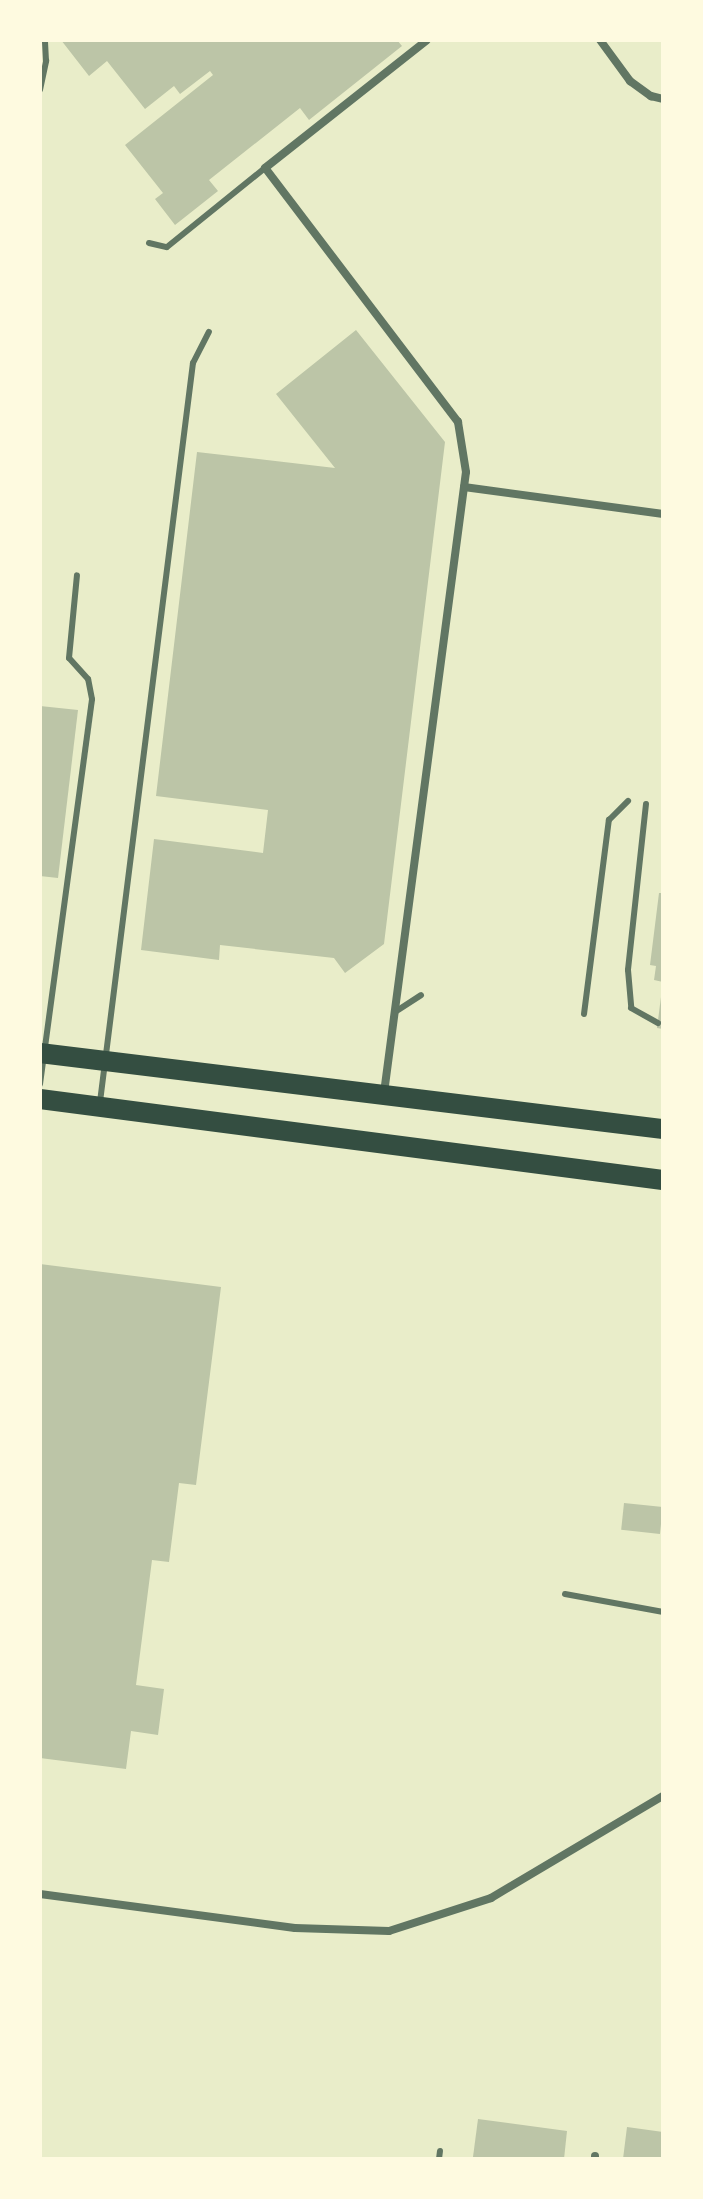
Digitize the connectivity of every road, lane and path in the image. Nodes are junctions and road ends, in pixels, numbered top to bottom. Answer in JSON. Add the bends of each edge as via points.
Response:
{"nodes":[{"id":1,"x":45,"y":40,"type":"edge"},
{"id":2,"x":427,"y":40,"type":"edge"},
{"id":3,"x":600,"y":40,"type":"edge"},
{"id":4,"x":40,"y":90,"type":"edge"},
{"id":5,"x":663,"y":99,"type":"edge"},
{"id":6,"x":265,"y":168,"type":"junction"},
{"id":7,"x":149,"y":243,"type":"dead end"},
{"id":8,"x":209,"y":332,"type":"dead end"},
{"id":9,"x":464,"y":487,"type":"junction"},
{"id":10,"x":663,"y":514,"type":"edge"},
{"id":11,"x":77,"y":575,"type":"dead end"},
{"id":12,"x":628,"y":801,"type":"dead end"},
{"id":13,"x":646,"y":804,"type":"dead end"},
{"id":14,"x":421,"y":995,"type":"dead end"},
{"id":15,"x":395,"y":1012,"type":"junction"},
{"id":16,"x":584,"y":1014,"type":"dead end"},
{"id":17,"x":658,"y":1023,"type":"dead end"},
{"id":18,"x":43,"y":1054,"type":"edge"},
{"id":19,"x":105,"y":1060,"type":"junction"},
{"id":20,"x":40,"y":1084,"type":"edge"},
{"id":21,"x":384,"y":1097,"type":"junction"},
{"id":22,"x":40,"y":1099,"type":"edge"},
{"id":23,"x":99,"y":1107,"type":"junction"},
{"id":24,"x":663,"y":1129,"type":"edge"},
{"id":25,"x":663,"y":1180,"type":"edge"},
{"id":26,"x":565,"y":1594,"type":"dead end"},
{"id":27,"x":663,"y":1612,"type":"edge"},
{"id":28,"x":663,"y":1796,"type":"edge"},
{"id":29,"x":40,"y":1894,"type":"edge"},
{"id":30,"x":440,"y":2151,"type":"dead end"},
{"id":31,"x":439,"y":2159,"type":"edge"}],
"edges":[{"from":1,"to":4,"type":"lane"},
{"from":2,"to":6,"type":"street"},
{"from":3,"to":5,"type":"street","via":[[630,81]]},
{"from":6,"to":7,"type":"lane","via":[[167,247]]},
{"from":6,"to":9,"type":"street","via":[[458,422]]},
{"from":8,"to":19,"type":"lane","via":[[193,363]]},
{"from":9,"to":10,"type":"street"},
{"from":9,"to":15,"type":"street"},
{"from":11,"to":18,"type":"lane","via":[[69,658],[88,679],[92,699]]},
{"from":12,"to":16,"type":"lane","via":[[609,820]]},
{"from":13,"to":17,"type":"lane","via":[[628,970],[631,1008]]},
{"from":14,"to":15,"type":"lane"},
{"from":15,"to":21,"type":"street"},
{"from":18,"to":19,"type":"main road"},
{"from":18,"to":20,"type":"lane"},
{"from":19,"to":21,"type":"main road"},
{"from":19,"to":23,"type":"lane"},
{"from":21,"to":24,"type":"main road"},
{"from":22,"to":23,"type":"main road"},
{"from":23,"to":25,"type":"main road"},
{"from":26,"to":27,"type":"lane"},
{"from":28,"to":29,"type":"street","via":[[491,1898],[389,1931],[295,1928]]},
{"from":30,"to":31,"type":"lane"}]}
